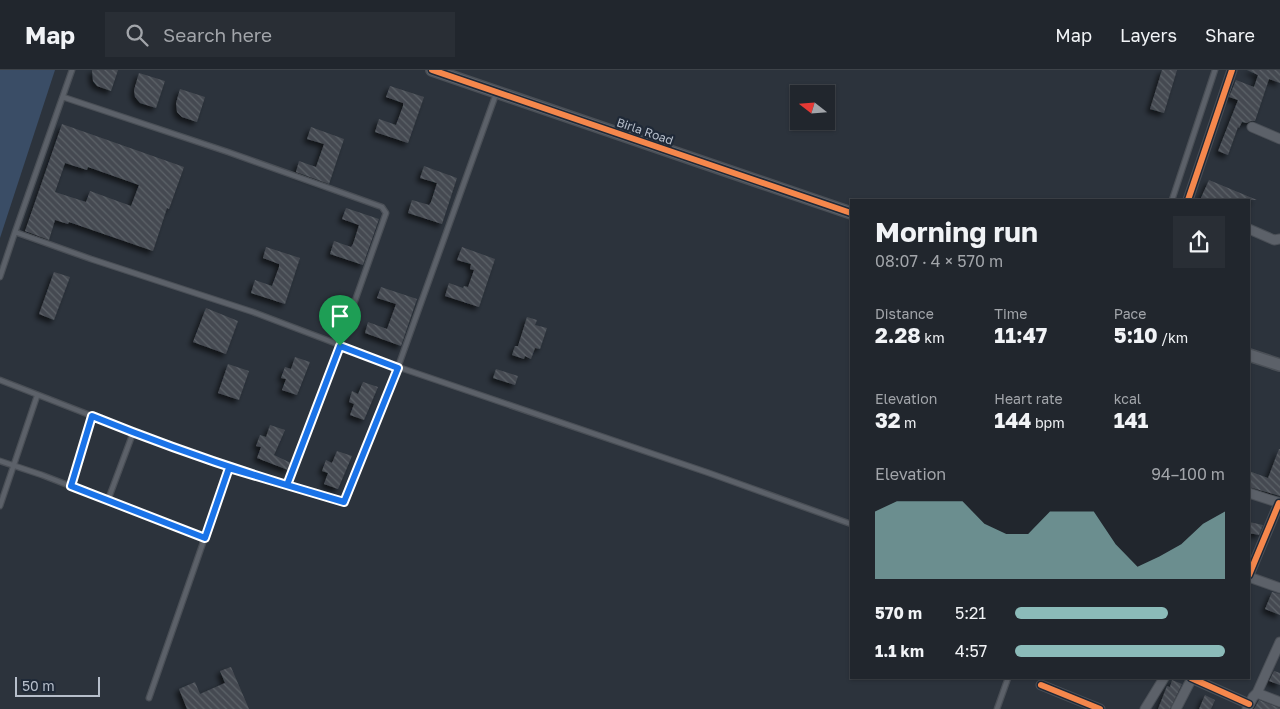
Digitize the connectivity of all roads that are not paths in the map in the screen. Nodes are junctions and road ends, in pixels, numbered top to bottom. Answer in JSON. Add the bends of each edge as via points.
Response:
{"nodes":[{"id":1,"x":72,"y":70,"type":"edge"},
{"id":2,"x":432,"y":70,"type":"edge"},
{"id":3,"x":1215,"y":70,"type":"edge"},
{"id":4,"x":1232,"y":70,"type":"edge"},
{"id":5,"x":497,"y":93,"type":"junction"},
{"id":6,"x":63,"y":97,"type":"junction"},
{"id":7,"x":1252,"y":127,"type":"dead end"},
{"id":8,"x":1280,"y":139,"type":"edge"},
{"id":9,"x":1172,"y":199,"type":"edge"},
{"id":10,"x":1188,"y":199,"type":"edge"},
{"id":11,"x":850,"y":213,"type":"edge"},
{"id":12,"x":1250,"y":229,"type":"edge"},
{"id":13,"x":15,"y":232,"type":"junction"},
{"id":14,"x":1280,"y":239,"type":"edge"},
{"id":15,"x":0,"y":277,"type":"edge"},
{"id":16,"x":340,"y":346,"type":"junction"},
{"id":17,"x":1250,"y":355,"type":"edge"},
{"id":18,"x":1280,"y":365,"type":"edge"},
{"id":19,"x":398,"y":368,"type":"junction"},
{"id":20,"x":0,"y":380,"type":"edge"},
{"id":21,"x":37,"y":396,"type":"junction"},
{"id":22,"x":92,"y":416,"type":"junction"},
{"id":23,"x":133,"y":433,"type":"junction"},
{"id":24,"x":0,"y":461,"type":"edge"},
{"id":25,"x":14,"y":465,"type":"junction"},
{"id":26,"x":229,"y":468,"type":"junction"},
{"id":27,"x":287,"y":485,"type":"junction"},
{"id":28,"x":71,"y":486,"type":"junction"},
{"id":29,"x":1250,"y":493,"type":"edge"},
{"id":30,"x":108,"y":500,"type":"junction"},
{"id":31,"x":1279,"y":503,"type":"edge"},
{"id":32,"x":0,"y":506,"type":"edge"},
{"id":33,"x":850,"y":524,"type":"edge"},
{"id":34,"x":205,"y":538,"type":"junction"},
{"id":35,"x":1250,"y":574,"type":"edge"},
{"id":36,"x":1250,"y":576,"type":"edge"},
{"id":37,"x":1280,"y":588,"type":"edge"},
{"id":38,"x":1280,"y":643,"type":"edge"},
{"id":39,"x":1008,"y":679,"type":"edge"},
{"id":40,"x":1163,"y":679,"type":"edge"},
{"id":41,"x":1191,"y":679,"type":"edge"},
{"id":42,"x":1193,"y":679,"type":"edge"},
{"id":43,"x":1041,"y":685,"type":"dead end"},
{"id":44,"x":1257,"y":693,"type":"junction"},
{"id":45,"x":149,"y":698,"type":"dead end"},
{"id":46,"x":1280,"y":702,"type":"edge"},
{"id":47,"x":1248,"y":707,"type":"edge"},
{"id":48,"x":997,"y":709,"type":"edge"},
{"id":49,"x":1100,"y":709,"type":"edge"},
{"id":50,"x":1146,"y":709,"type":"edge"},
{"id":51,"x":1176,"y":709,"type":"edge"}],
"edges":[{"from":1,"to":6,"type":"lane"},
{"from":2,"to":5,"type":"street","name":"Birla Road"},
{"from":3,"to":9,"type":"lane"},
{"from":4,"to":10,"type":"street"},
{"from":5,"to":11,"type":"street","name":"Birla Road"},
{"from":5,"to":19,"type":"lane"},
{"from":6,"to":13,"type":"lane"},
{"from":6,"to":16,"type":"lane","via":[[384,209],[386,213]]},
{"from":7,"to":8,"type":"street"},
{"from":12,"to":14,"type":"street","via":[[1274,240]]},
{"from":13,"to":15,"type":"lane"},
{"from":13,"to":16,"type":"lane","via":[[253,312]]},
{"from":16,"to":19,"type":"lane"},
{"from":16,"to":27,"type":"lane"},
{"from":17,"to":18,"type":"street"},
{"from":19,"to":27,"type":"lane","via":[[345,501]]},
{"from":19,"to":33,"type":"lane"},
{"from":20,"to":21,"type":"lane"},
{"from":21,"to":22,"type":"lane"},
{"from":21,"to":25,"type":"lane"},
{"from":22,"to":23,"type":"lane"},
{"from":22,"to":28,"type":"lane"},
{"from":23,"to":26,"type":"lane"},
{"from":23,"to":30,"type":"lane"},
{"from":24,"to":25,"type":"lane"},
{"from":25,"to":28,"type":"lane"},
{"from":25,"to":32,"type":"lane"},
{"from":26,"to":27,"type":"lane"},
{"from":26,"to":34,"type":"lane"},
{"from":28,"to":30,"type":"lane"},
{"from":29,"to":31,"type":"street"},
{"from":30,"to":34,"type":"lane"},
{"from":31,"to":35,"type":"street"},
{"from":34,"to":45,"type":"lane"},
{"from":36,"to":37,"type":"street"},
{"from":38,"to":44,"type":"street"},
{"from":39,"to":48,"type":"lane"},
{"from":40,"to":50,"type":"street"},
{"from":41,"to":51,"type":"street"},
{"from":42,"to":47,"type":"street"},
{"from":43,"to":49,"type":"street"},
{"from":44,"to":46,"type":"street"},
{"from":44,"to":47,"type":"street"}]}
